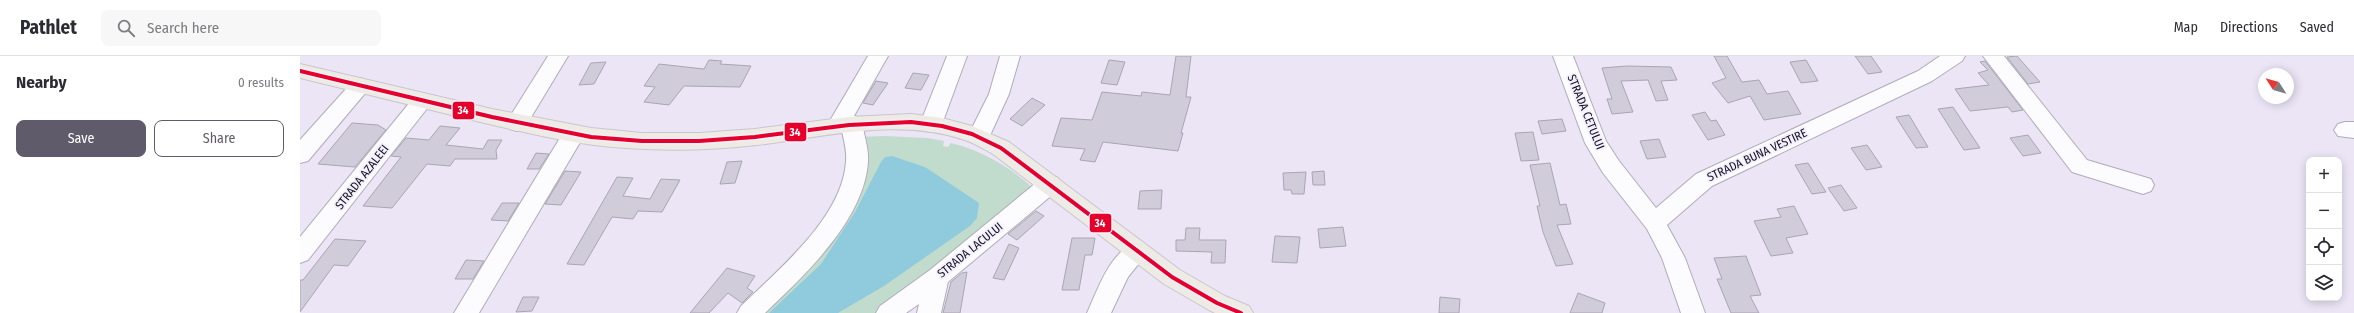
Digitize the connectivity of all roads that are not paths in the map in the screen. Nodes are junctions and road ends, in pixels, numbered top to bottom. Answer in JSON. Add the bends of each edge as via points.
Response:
{"nodes":[{"id":1,"x":558,"y":56,"type":"edge"},
{"id":2,"x":878,"y":56,"type":"edge"},
{"id":3,"x":957,"y":56,"type":"edge"},
{"id":4,"x":1010,"y":56,"type":"edge"},
{"id":5,"x":1563,"y":56,"type":"edge"},
{"id":6,"x":1955,"y":56,"type":"edge"},
{"id":7,"x":1993,"y":56,"type":"edge"},
{"id":8,"x":300,"y":71,"type":"edge"},
{"id":9,"x":360,"y":86,"type":"junction"},
{"id":10,"x":422,"y":101,"type":"junction"},
{"id":11,"x":517,"y":123,"type":"junction"},
{"id":12,"x":845,"y":124,"type":"junction"},
{"id":13,"x":931,"y":124,"type":"junction"},
{"id":14,"x":574,"y":134,"type":"junction"},
{"id":15,"x":979,"y":136,"type":"junction"},
{"id":16,"x":300,"y":155,"type":"edge"},
{"id":17,"x":1050,"y":184,"type":"junction"},
{"id":18,"x":2143,"y":185,"type":"dead end"},
{"id":19,"x":1655,"y":223,"type":"junction"},
{"id":20,"x":1138,"y":250,"type":"junction"},
{"id":21,"x":300,"y":253,"type":"edge"},
{"id":22,"x":938,"y":277,"type":"junction"},
{"id":23,"x":466,"y":313,"type":"edge"},
{"id":24,"x":749,"y":313,"type":"edge"},
{"id":25,"x":888,"y":313,"type":"edge"},
{"id":26,"x":929,"y":313,"type":"edge"},
{"id":27,"x":1099,"y":313,"type":"edge"},
{"id":28,"x":1241,"y":313,"type":"edge"},
{"id":29,"x":1693,"y":313,"type":"edge"}],
"edges":[{"from":1,"to":11,"type":"street"},
{"from":2,"to":12,"type":"street"},
{"from":3,"to":13,"type":"street"},
{"from":4,"to":15,"type":"street","via":[[999,94]]},
{"from":5,"to":19,"type":"street","name":"STRADA CETULUI","via":[[1596,143],[1610,167]]},
{"from":6,"to":19,"type":"street","name":"STRADA BUNA VESTIRE","via":[[1925,76],[1704,180]]},
{"from":7,"to":18,"type":"street","via":[[2080,166]]},
{"from":8,"to":9,"type":"main road"},
{"from":9,"to":10,"type":"main road"},
{"from":9,"to":16,"type":"street"},
{"from":10,"to":11,"type":"main road"},
{"from":10,"to":21,"type":"street","name":"STRADA AZALEEI"},
{"from":11,"to":14,"type":"main road"},
{"from":12,"to":13,"type":"main road"},
{"from":12,"to":14,"type":"main road","via":[[787,134],[702,141],[625,140]]},
{"from":12,"to":24,"type":"street","via":[[857,162],[853,184],[838,213],[814,249]]},
{"from":13,"to":15,"type":"main road"},
{"from":14,"to":23,"type":"street"},
{"from":15,"to":17,"type":"main road","via":[[1001,148]]},
{"from":17,"to":20,"type":"main road"},
{"from":17,"to":22,"type":"street","name":"STRADA LACULUI"},
{"from":19,"to":29,"type":"street","via":[[1673,258]]},
{"from":20,"to":27,"type":"street","via":[[1119,270]]},
{"from":20,"to":28,"type":"main road","via":[[1195,292]]},
{"from":22,"to":25,"type":"street","name":"STRADA LACULUI"},
{"from":22,"to":26,"type":"street"}]}
